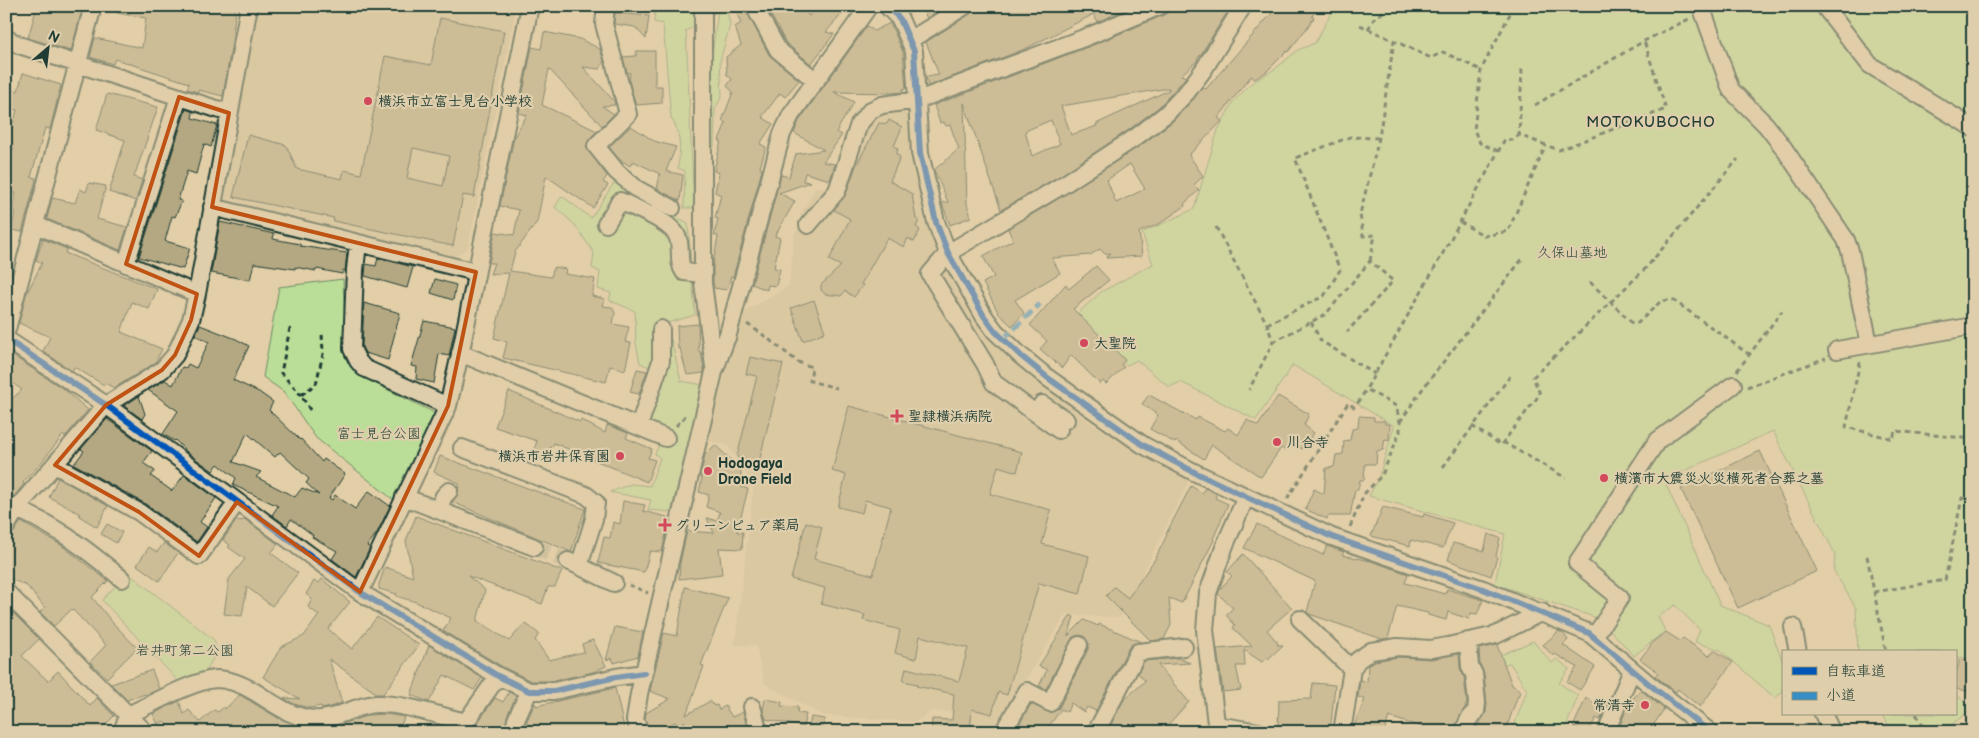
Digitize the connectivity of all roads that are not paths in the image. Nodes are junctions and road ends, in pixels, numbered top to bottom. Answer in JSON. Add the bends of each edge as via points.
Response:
{"nodes":[{"id":1,"x":93,"y":6,"type":"edge"},
{"id":2,"x":249,"y":6,"type":"edge"},
{"id":3,"x":530,"y":6,"type":"edge"},
{"id":4,"x":606,"y":6,"type":"edge"},
{"id":5,"x":754,"y":6,"type":"edge"},
{"id":6,"x":869,"y":6,"type":"edge"},
{"id":7,"x":887,"y":6,"type":"edge"},
{"id":8,"x":965,"y":6,"type":"edge"},
{"id":9,"x":1160,"y":6,"type":"edge"},
{"id":10,"x":1243,"y":6,"type":"edge"},
{"id":11,"x":1824,"y":6,"type":"edge"},
{"id":12,"x":1702,"y":9,"type":"edge"},
{"id":13,"x":703,"y":13,"type":"dead end"},
{"id":14,"x":6,"y":38,"type":"edge"},
{"id":15,"x":910,"y":40,"type":"junction"},
{"id":16,"x":77,"y":64,"type":"junction"},
{"id":17,"x":816,"y":81,"type":"junction"},
{"id":18,"x":179,"y":97,"type":"junction"},
{"id":19,"x":918,"y":100,"type":"junction"},
{"id":20,"x":229,"y":113,"type":"junction"},
{"id":21,"x":1973,"y":128,"type":"edge"},
{"id":22,"x":212,"y":207,"type":"junction"},
{"id":23,"x":672,"y":208,"type":"dead end"},
{"id":24,"x":606,"y":224,"type":"dead end"},
{"id":25,"x":36,"y":225,"type":"junction"},
{"id":26,"x":808,"y":225,"type":"dead end"},
{"id":27,"x":358,"y":243,"type":"junction"},
{"id":28,"x":948,"y":253,"type":"junction"},
{"id":29,"x":126,"y":264,"type":"junction"},
{"id":30,"x":476,"y":272,"type":"junction"},
{"id":31,"x":703,"y":274,"type":"junction"},
{"id":32,"x":197,"y":294,"type":"junction"},
{"id":33,"x":1973,"y":326,"type":"edge"},
{"id":34,"x":661,"y":329,"type":"dead end"},
{"id":35,"x":6,"y":333,"type":"edge"},
{"id":36,"x":6,"y":339,"type":"edge"},
{"id":37,"x":1866,"y":344,"type":"junction"},
{"id":38,"x":1837,"y":350,"type":"road end"},
{"id":39,"x":460,"y":353,"type":"junction"},
{"id":40,"x":714,"y":372,"type":"junction"},
{"id":41,"x":1734,"y":386,"type":"road end"},
{"id":42,"x":106,"y":405,"type":"junction"},
{"id":43,"x":448,"y":406,"type":"junction"},
{"id":44,"x":1062,"y":425,"type":"dead end"},
{"id":45,"x":640,"y":426,"type":"junction"},
{"id":46,"x":666,"y":438,"type":"dead end"},
{"id":47,"x":462,"y":448,"type":"dead end"},
{"id":48,"x":55,"y":465,"type":"junction"},
{"id":49,"x":449,"y":492,"type":"dead end"},
{"id":50,"x":404,"y":497,"type":"junction"},
{"id":51,"x":1246,"y":497,"type":"junction"},
{"id":52,"x":237,"y":502,"type":"junction"},
{"id":53,"x":12,"y":506,"type":"edge"},
{"id":54,"x":438,"y":510,"type":"junction"},
{"id":55,"x":6,"y":527,"type":"edge"},
{"id":56,"x":534,"y":547,"type":"tunnel mouth"},
{"id":57,"x":122,"y":579,"type":"dead end"},
{"id":58,"x":614,"y":583,"type":"road end"},
{"id":59,"x":6,"y":592,"type":"edge"},
{"id":60,"x":360,"y":592,"type":"junction"},
{"id":61,"x":1542,"y":612,"type":"junction"},
{"id":62,"x":1300,"y":619,"type":"dead end"},
{"id":63,"x":1792,"y":627,"type":"dead end"},
{"id":64,"x":1594,"y":637,"type":"junction"},
{"id":65,"x":1468,"y":641,"type":"junction"},
{"id":66,"x":1080,"y":645,"type":"dead end"},
{"id":67,"x":1184,"y":647,"type":"dead end"},
{"id":68,"x":1798,"y":650,"type":"edge"},
{"id":69,"x":1352,"y":669,"type":"junction"},
{"id":70,"x":1632,"y":670,"type":"junction"},
{"id":71,"x":644,"y":672,"type":"junction"},
{"id":72,"x":498,"y":676,"type":"junction"},
{"id":73,"x":529,"y":691,"type":"junction"},
{"id":74,"x":752,"y":706,"type":"dead end"},
{"id":75,"x":128,"y":714,"type":"junction"},
{"id":76,"x":1824,"y":716,"type":"edge"},
{"id":77,"x":463,"y":727,"type":"edge"},
{"id":78,"x":1217,"y":728,"type":"edge"},
{"id":79,"x":122,"y":732,"type":"edge"},
{"id":80,"x":145,"y":732,"type":"edge"},
{"id":81,"x":514,"y":732,"type":"edge"},
{"id":82,"x":640,"y":732,"type":"edge"},
{"id":83,"x":759,"y":732,"type":"edge"},
{"id":84,"x":1003,"y":732,"type":"edge"},
{"id":85,"x":1096,"y":732,"type":"edge"},
{"id":86,"x":1259,"y":732,"type":"edge"},
{"id":87,"x":1342,"y":732,"type":"edge"},
{"id":88,"x":1464,"y":732,"type":"edge"},
{"id":89,"x":1606,"y":732,"type":"edge"},
{"id":90,"x":1710,"y":732,"type":"edge"},
{"id":91,"x":1832,"y":732,"type":"edge"}],
"edges":[{"from":1,"to":16,"type":"street"},
{"from":2,"to":20,"type":"street"},
{"from":3,"to":30,"type":"street"},
{"from":4,"to":23,"type":"street","via":[[604,24],[628,114],[596,146],[617,172],[637,189]]},
{"from":5,"to":17,"type":"street","via":[[778,50]]},
{"from":6,"to":17,"type":"street"},
{"from":7,"to":15,"type":"street","via":[[900,19]]},
{"from":8,"to":15,"type":"street"},
{"from":9,"to":19,"type":"street"},
{"from":10,"to":28,"type":"street","via":[[1204,69],[1166,114],[1074,178]]},
{"from":11,"to":21,"type":"street","via":[[1870,65]]},
{"from":12,"to":37,"type":"street","via":[[1731,90],[1783,147],[1846,240]]},
{"from":13,"to":31,"type":"street","via":[[699,219]]},
{"from":14,"to":16,"type":"street"},
{"from":15,"to":19,"type":"street","via":[[914,51]]},
{"from":16,"to":18,"type":"street"},
{"from":16,"to":25,"type":"street"},
{"from":17,"to":40,"type":"street","via":[[791,115],[782,134],[733,316]]},
{"from":18,"to":20,"type":"street"},
{"from":18,"to":29,"type":"street"},
{"from":19,"to":26,"type":"street","via":[[871,110],[859,124],[837,192]]},
{"from":19,"to":28,"type":"street","via":[[922,171]]},
{"from":20,"to":22,"type":"street"},
{"from":22,"to":27,"type":"street"},
{"from":22,"to":32,"type":"street"},
{"from":24,"to":31,"type":"street","via":[[620,201],[642,212],[669,226],[678,238],[680,267],[684,272]]},
{"from":25,"to":29,"type":"street"},
{"from":25,"to":35,"type":"street"},
{"from":27,"to":30,"type":"street"},
{"from":27,"to":43,"type":"street","via":[[352,349],[358,361],[364,368]]},
{"from":28,"to":44,"type":"street","via":[[930,274],[985,364]]},
{"from":28,"to":51,"type":"street","via":[[995,331],[1048,378],[1143,445]]},
{"from":29,"to":32,"type":"street"},
{"from":30,"to":39,"type":"street"},
{"from":31,"to":40,"type":"street"},
{"from":32,"to":42,"type":"street","via":[[192,320],[175,355],[162,370]]},
{"from":33,"to":37,"type":"street"},
{"from":34,"to":45,"type":"street","via":[[661,362]]},
{"from":36,"to":42,"type":"street"},
{"from":37,"to":38,"type":"street"},
{"from":39,"to":43,"type":"street"},
{"from":39,"to":45,"type":"street"},
{"from":40,"to":71,"type":"street"},
{"from":41,"to":64,"type":"street","via":[[1657,440],[1577,562],[1620,598]]},
{"from":42,"to":48,"type":"street"},
{"from":42,"to":52,"type":"street"},
{"from":43,"to":50,"type":"street"},
{"from":45,"to":46,"type":"street"},
{"from":47,"to":58,"type":"street","via":[[586,495],[596,502],[594,519],[573,564]]},
{"from":48,"to":52,"type":"street","via":[[139,512],[199,556]]},
{"from":48,"to":53,"type":"street"},
{"from":49,"to":54,"type":"street"},
{"from":50,"to":54,"type":"street"},
{"from":50,"to":60,"type":"street"},
{"from":51,"to":61,"type":"street","via":[[1344,541]]},
{"from":51,"to":78,"type":"street","via":[[1208,593],[1205,630]]},
{"from":52,"to":60,"type":"street"},
{"from":53,"to":55,"type":"street"},
{"from":53,"to":57,"type":"street","via":[[84,547]]},
{"from":54,"to":56,"type":"street"},
{"from":59,"to":75,"type":"street"},
{"from":60,"to":72,"type":"street"},
{"from":61,"to":64,"type":"street"},
{"from":61,"to":65,"type":"street","via":[[1496,635]]},
{"from":62,"to":69,"type":"street"},
{"from":63,"to":68,"type":"street"},
{"from":64,"to":70,"type":"street"},
{"from":65,"to":69,"type":"street","via":[[1431,648],[1398,647],[1371,651]]},
{"from":65,"to":88,"type":"street","via":[[1477,703]]},
{"from":66,"to":84,"type":"street","via":[[1050,703],[1027,691]]},
{"from":67,"to":85,"type":"street","via":[[1138,652]]},
{"from":69,"to":87,"type":"street"},
{"from":70,"to":89,"type":"street"},
{"from":70,"to":90,"type":"street"},
{"from":71,"to":73,"type":"street","via":[[554,691]]},
{"from":71,"to":82,"type":"street","via":[[635,720]]},
{"from":72,"to":73,"type":"street"},
{"from":72,"to":77,"type":"street"},
{"from":73,"to":81,"type":"street"},
{"from":74,"to":83,"type":"street"},
{"from":75,"to":77,"type":"street","via":[[199,682],[216,679],[249,688],[288,712],[306,718],[319,719],[375,704],[391,705]]},
{"from":75,"to":79,"type":"street"},
{"from":75,"to":80,"type":"street"},
{"from":76,"to":91,"type":"street"},
{"from":78,"to":86,"type":"street"}]}
